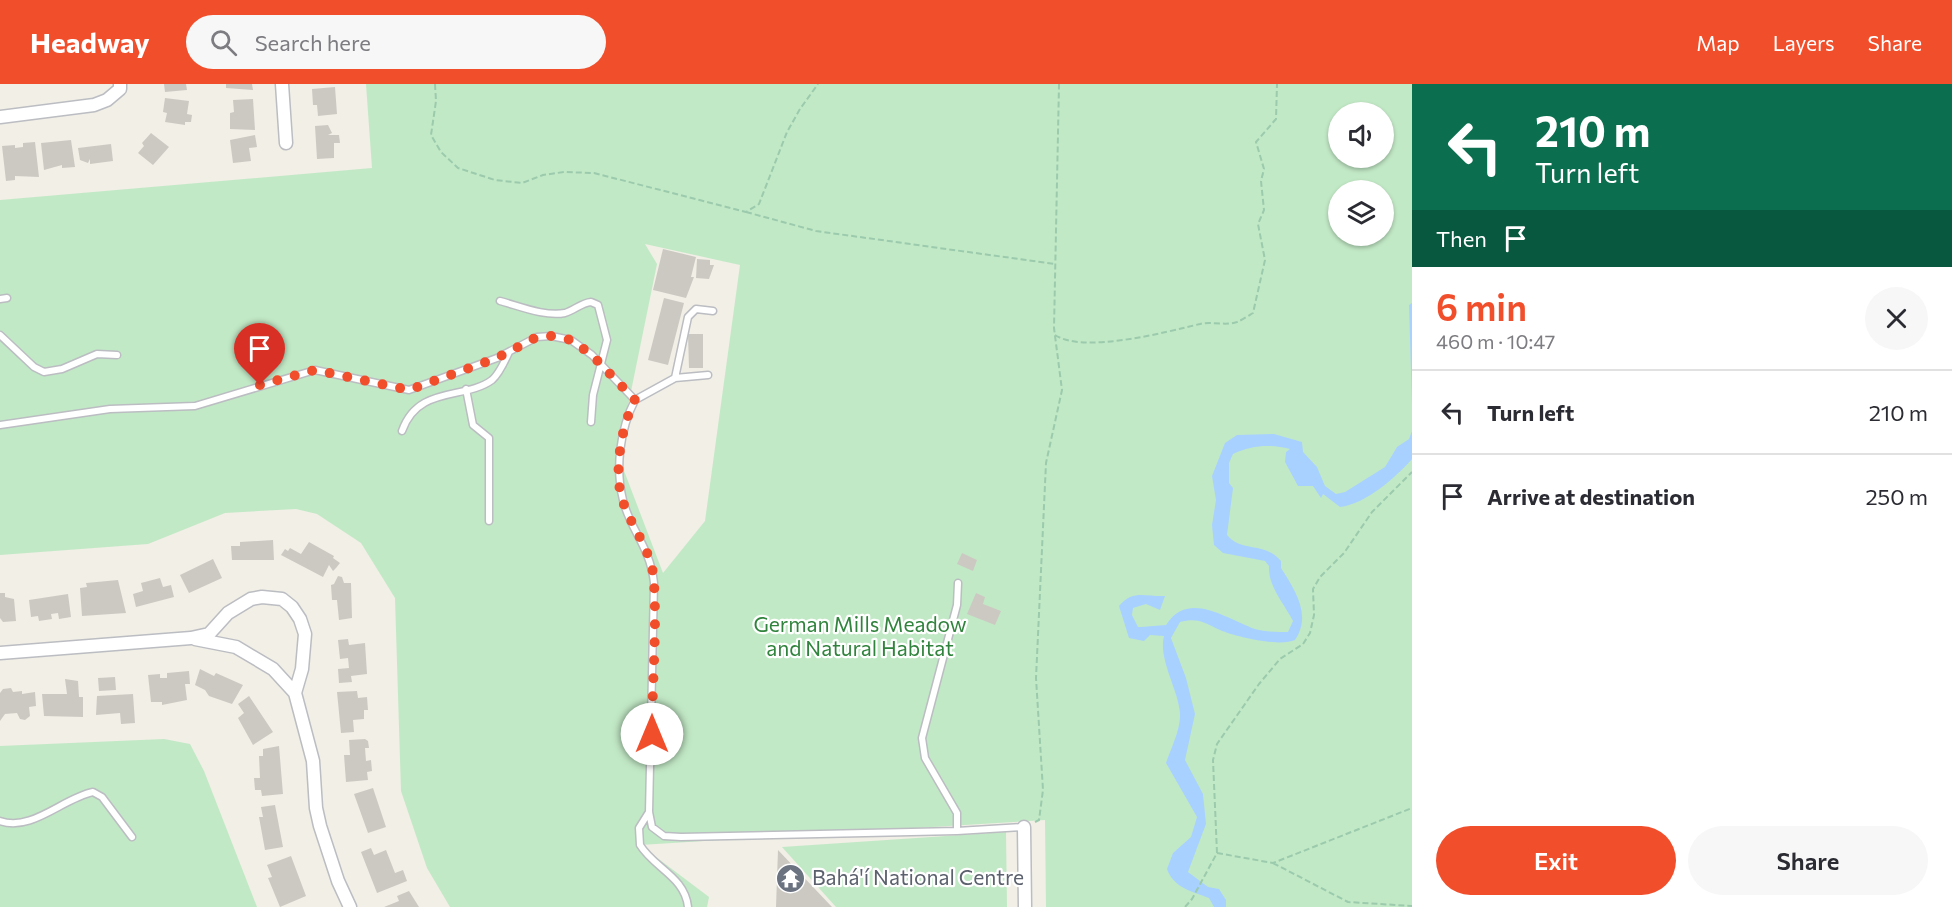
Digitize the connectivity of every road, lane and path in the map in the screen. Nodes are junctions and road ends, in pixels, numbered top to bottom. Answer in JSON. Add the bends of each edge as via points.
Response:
{"nodes":[{"id":1,"x":120,"y":84,"type":"edge"},
{"id":2,"x":282,"y":84,"type":"edge"},
{"id":3,"x":435,"y":84,"type":"edge"},
{"id":4,"x":818,"y":84,"type":"edge"},
{"id":5,"x":1059,"y":84,"type":"edge"},
{"id":6,"x":1276,"y":84,"type":"edge"},
{"id":7,"x":0,"y":117,"type":"edge"},
{"id":8,"x":286,"y":143,"type":"dead end"},
{"id":9,"x":746,"y":212,"type":"junction"},
{"id":10,"x":1055,"y":264,"type":"junction"},
{"id":11,"x":500,"y":301,"type":"dead end"},
{"id":12,"x":713,"y":311,"type":"dead end"},
{"id":13,"x":0,"y":334,"type":"edge"},
{"id":14,"x":1055,"y":336,"type":"junction"},
{"id":15,"x":509,"y":352,"type":"junction"},
{"id":16,"x":117,"y":355,"type":"dead end"},
{"id":17,"x":601,"y":364,"type":"junction"},
{"id":18,"x":708,"y":375,"type":"dead end"},
{"id":19,"x":675,"y":378,"type":"junction"},
{"id":20,"x":466,"y":389,"type":"junction"},
{"id":21,"x":635,"y":400,"type":"junction"},
{"id":22,"x":591,"y":422,"type":"dead end"},
{"id":23,"x":0,"y":425,"type":"edge"},
{"id":24,"x":402,"y":431,"type":"dead end"},
{"id":25,"x":1412,"y":472,"type":"edge"},
{"id":26,"x":489,"y":521,"type":"dead end"},
{"id":27,"x":958,"y":583,"type":"dead end"},
{"id":28,"x":191,"y":638,"type":"junction"},
{"id":29,"x":0,"y":653,"type":"edge"},
{"id":30,"x":295,"y":693,"type":"junction"},
{"id":31,"x":1412,"y":808,"type":"edge"},
{"id":32,"x":649,"y":812,"type":"junction"},
{"id":33,"x":0,"y":822,"type":"edge"},
{"id":34,"x":1024,"y":827,"type":"junction"},
{"id":35,"x":957,"y":831,"type":"junction"},
{"id":36,"x":132,"y":837,"type":"dead end"},
{"id":37,"x":1217,"y":853,"type":"junction"},
{"id":38,"x":1273,"y":863,"type":"junction"},
{"id":39,"x":1412,"y":906,"type":"edge"},
{"id":40,"x":350,"y":907,"type":"edge"},
{"id":41,"x":688,"y":907,"type":"edge"},
{"id":42,"x":1025,"y":907,"type":"edge"},
{"id":43,"x":1185,"y":907,"type":"edge"}],
"edges":[{"from":1,"to":7,"type":"street","via":[[120,89],[107,100],[94,105]]},
{"from":2,"to":8,"type":"street"},
{"from":3,"to":9,"type":"path","via":[[431,135],[441,152],[458,168],[495,180],[522,183],[564,172],[594,173]]},
{"from":4,"to":9,"type":"path","via":[[787,132],[759,204]]},
{"from":5,"to":10,"type":"path"},
{"from":6,"to":14,"type":"path","via":[[1276,119],[1256,142],[1264,169],[1264,210],[1258,224],[1265,260],[1253,313],[1236,322],[1203,323],[1153,335],[1083,343],[1065,342]]},
{"from":9,"to":10,"type":"path","via":[[816,231]]},
{"from":10,"to":14,"type":"path"},
{"from":11,"to":17,"type":"lane","via":[[551,313],[566,312],[583,303],[598,305],[607,340]]},
{"from":12,"to":19,"type":"lane","via":[[696,309],[688,317]]},
{"from":13,"to":16,"type":"lane","via":[[44,372],[62,369],[96,354]]},
{"from":14,"to":34,"type":"path","via":[[1062,390],[1046,463],[1036,678],[1043,790],[1039,820]]},
{"from":15,"to":17,"type":"lane","via":[[537,337],[551,336],[571,340]]},
{"from":15,"to":20,"type":"lane","via":[[492,380]]},
{"from":15,"to":23,"type":"lane","via":[[409,390],[315,370],[195,406],[110,409]]},
{"from":17,"to":21,"type":"lane"},
{"from":17,"to":22,"type":"lane"},
{"from":18,"to":19,"type":"lane"},
{"from":19,"to":21,"type":"lane"},
{"from":20,"to":24,"type":"lane","via":[[426,403],[411,413]]},
{"from":20,"to":26,"type":"lane","via":[[473,425],[487,434],[490,442]]},
{"from":21,"to":32,"type":"lane","via":[[626,418],[619,461],[623,501],[648,552],[654,583]]},
{"from":25,"to":37,"type":"path","via":[[1372,512],[1344,553],[1320,577],[1313,589],[1310,633],[1259,684],[1217,744],[1213,760]]},
{"from":27,"to":35,"type":"lane","via":[[957,605],[922,738],[925,758],[957,813]]},
{"from":28,"to":29,"type":"street"},
{"from":28,"to":30,"type":"street","via":[[236,647],[273,669]]},
{"from":28,"to":30,"type":"street","via":[[209,634],[228,613],[251,599],[282,600],[292,607],[305,634]]},
{"from":30,"to":40,"type":"street","via":[[313,761],[320,826]]},
{"from":31,"to":38,"type":"path"},
{"from":32,"to":35,"type":"lane","via":[[652,827],[664,836]]},
{"from":32,"to":41,"type":"lane","via":[[639,828],[640,845],[678,883]]},
{"from":33,"to":36,"type":"lane","via":[[24,822],[93,792],[102,797]]},
{"from":34,"to":35,"type":"lane"},
{"from":34,"to":42,"type":"street"},
{"from":37,"to":38,"type":"path"},
{"from":37,"to":43,"type":"path"},
{"from":38,"to":39,"type":"path","via":[[1348,902]]}]}
